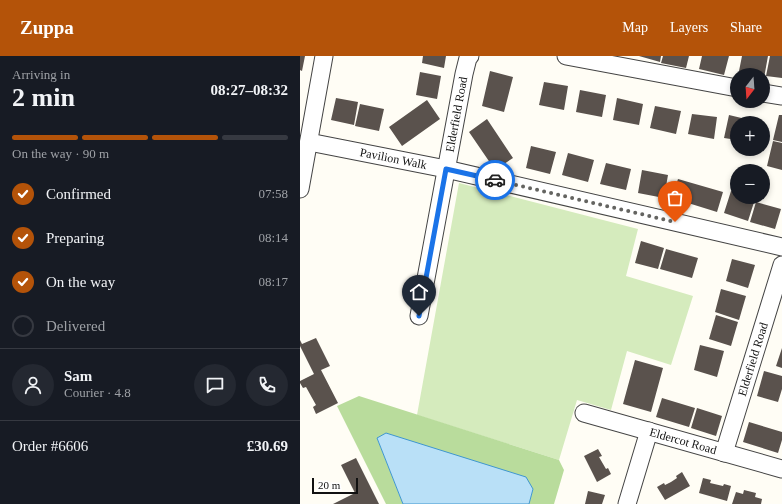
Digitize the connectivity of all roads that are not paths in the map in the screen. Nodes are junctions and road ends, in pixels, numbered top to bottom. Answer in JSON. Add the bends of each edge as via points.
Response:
{"nodes":[{"id":1,"x":324,"y":56,"type":"edge"},
{"id":2,"x":470,"y":56,"type":"edge"},
{"id":3,"x":566,"y":56,"type":"edge"},
{"id":4,"x":730,"y":87,"type":"edge"},
{"id":5,"x":770,"y":94,"type":"edge"},
{"id":6,"x":782,"y":96,"type":"edge"},
{"id":7,"x":309,"y":142,"type":"junction"},
{"id":8,"x":446,"y":169,"type":"junction"},
{"id":9,"x":300,"y":189,"type":"edge"},
{"id":10,"x":782,"y":247,"type":"edge"},
{"id":11,"x":782,"y":265,"type":"edge"},
{"id":12,"x":419,"y":316,"type":"dead end"},
{"id":13,"x":584,"y":413,"type":"dead end"},
{"id":14,"x":649,"y":431,"type":"junction"},
{"id":15,"x":724,"y":452,"type":"junction"},
{"id":16,"x":782,"y":469,"type":"edge"},
{"id":17,"x":627,"y":504,"type":"edge"}],
"edges":[{"from":1,"to":7,"type":"street"},
{"from":2,"to":8,"type":"street","name":"Elderfield Road","via":[[464,74]]},
{"from":3,"to":4,"type":"street"},
{"from":5,"to":6,"type":"street"},
{"from":7,"to":8,"type":"street","name":"Pavilion Walk"},
{"from":7,"to":9,"type":"street"},
{"from":8,"to":10,"type":"street","name":"Pavilion Walk"},
{"from":8,"to":12,"type":"street","name":"Elderfield Road"},
{"from":11,"to":15,"type":"street","name":"Elderfield Road"},
{"from":13,"to":14,"type":"street","name":"Eldercot Road"},
{"from":14,"to":15,"type":"street","name":"Eldercot Road"},
{"from":14,"to":17,"type":"street"},
{"from":15,"to":16,"type":"street","name":"Eldercot Road"}]}
